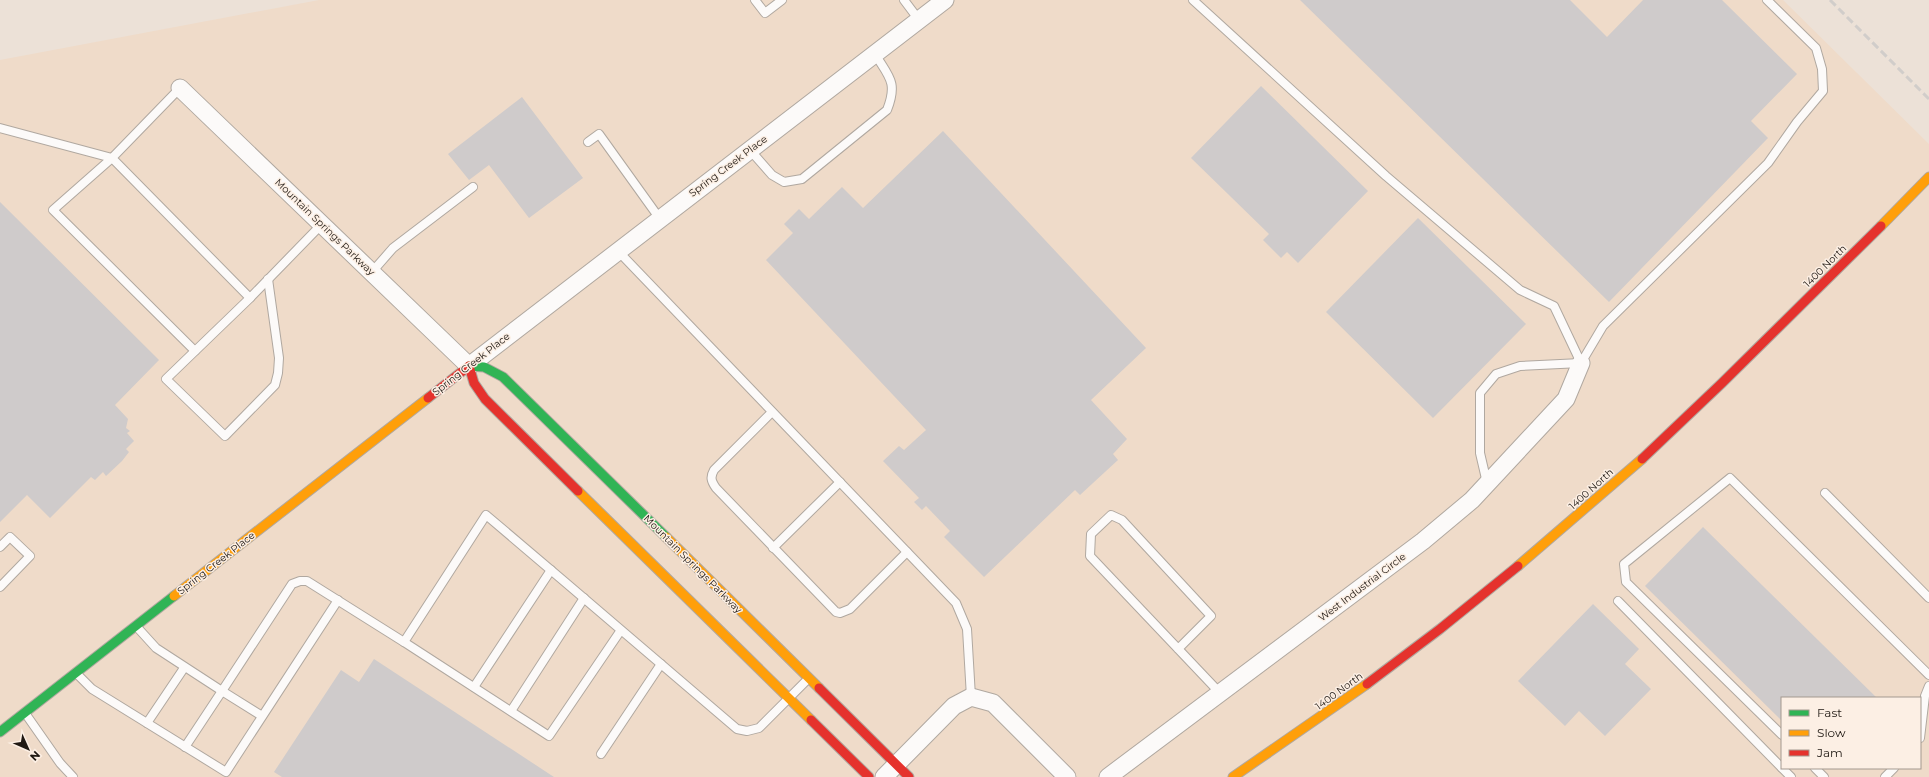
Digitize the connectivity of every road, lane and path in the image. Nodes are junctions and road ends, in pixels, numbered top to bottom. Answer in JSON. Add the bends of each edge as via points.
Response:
{"nodes":[{"id":1,"x":755,"y":0,"type":"edge"},
{"id":2,"x":782,"y":0,"type":"edge"},
{"id":3,"x":904,"y":0,"type":"edge"},
{"id":4,"x":945,"y":0,"type":"edge"},
{"id":5,"x":1193,"y":0,"type":"edge"},
{"id":6,"x":1767,"y":0,"type":"edge"},
{"id":7,"x":919,"y":20,"type":"junction"},
{"id":8,"x":875,"y":54,"type":"junction"},
{"id":9,"x":180,"y":88,"type":"joint"},
{"id":10,"x":0,"y":128,"type":"edge"},
{"id":11,"x":588,"y":142,"type":"dead end"},
{"id":12,"x":750,"y":150,"type":"junction"},
{"id":13,"x":112,"y":158,"type":"junction"},
{"id":14,"x":1929,"y":177,"type":"edge"},
{"id":15,"x":473,"y":187,"type":"dead end"},
{"id":16,"x":660,"y":219,"type":"junction"},
{"id":17,"x":322,"y":224,"type":"junction"},
{"id":18,"x":618,"y":250,"type":"junction"},
{"id":19,"x":372,"y":272,"type":"junction"},
{"id":20,"x":268,"y":279,"type":"junction"},
{"id":21,"x":250,"y":298,"type":"junction"},
{"id":22,"x":195,"y":351,"type":"junction"},
{"id":23,"x":1581,"y":363,"type":"junction"},
{"id":24,"x":469,"y":366,"type":"junction"},
{"id":25,"x":772,"y":412,"type":"junction"},
{"id":26,"x":840,"y":482,"type":"junction"},
{"id":27,"x":1487,"y":483,"type":"junction"},
{"id":28,"x":1824,"y":493,"type":"dead end"},
{"id":29,"x":0,"y":547,"type":"edge"},
{"id":30,"x":774,"y":548,"type":"junction"},
{"id":31,"x":907,"y":552,"type":"junction"},
{"id":32,"x":551,"y":570,"type":"junction"},
{"id":33,"x":0,"y":587,"type":"edge"},
{"id":34,"x":584,"y":598,"type":"junction"},
{"id":35,"x":1929,"y":598,"type":"edge"},
{"id":36,"x":338,"y":600,"type":"junction"},
{"id":37,"x":1618,"y":601,"type":"dead end"},
{"id":38,"x":136,"y":625,"type":"junction"},
{"id":39,"x":621,"y":630,"type":"junction"},
{"id":40,"x":404,"y":642,"type":"junction"},
{"id":41,"x":1178,"y":649,"type":"junction"},
{"id":42,"x":661,"y":664,"type":"junction"},
{"id":43,"x":184,"y":668,"type":"junction"},
{"id":44,"x":76,"y":672,"type":"junction"},
{"id":45,"x":1929,"y":675,"type":"edge"},
{"id":46,"x":809,"y":678,"type":"junction"},
{"id":47,"x":1929,"y":686,"type":"edge"},
{"id":48,"x":474,"y":688,"type":"junction"},
{"id":49,"x":222,"y":691,"type":"junction"},
{"id":50,"x":1220,"y":693,"type":"junction"},
{"id":51,"x":789,"y":698,"type":"junction"},
{"id":52,"x":971,"y":698,"type":"junction"},
{"id":53,"x":24,"y":712,"type":"junction"},
{"id":54,"x":511,"y":712,"type":"junction"},
{"id":55,"x":262,"y":716,"type":"junction"},
{"id":56,"x":147,"y":723,"type":"junction"},
{"id":57,"x":2,"y":727,"type":"edge"},
{"id":58,"x":1921,"y":730,"type":"edge"},
{"id":59,"x":1781,"y":734,"type":"edge"},
{"id":60,"x":186,"y":748,"type":"junction"},
{"id":61,"x":601,"y":754,"type":"dead end"},
{"id":62,"x":896,"y":764,"type":"junction"},
{"id":63,"x":1781,"y":767,"type":"edge"},
{"id":64,"x":1783,"y":769,"type":"edge"},
{"id":65,"x":1816,"y":769,"type":"edge"},
{"id":66,"x":1893,"y":769,"type":"edge"},
{"id":67,"x":73,"y":777,"type":"edge"},
{"id":68,"x":869,"y":777,"type":"edge"},
{"id":69,"x":884,"y":777,"type":"edge"},
{"id":70,"x":909,"y":777,"type":"edge"},
{"id":71,"x":1067,"y":777,"type":"edge"},
{"id":72,"x":1108,"y":777,"type":"edge"},
{"id":73,"x":1233,"y":777,"type":"edge"},
{"id":74,"x":1791,"y":777,"type":"edge"},
{"id":75,"x":1824,"y":777,"type":"edge"},
{"id":76,"x":1885,"y":777,"type":"edge"}],
"edges":[{"from":1,"to":2,"type":"lane","via":[[765,13]]},
{"from":3,"to":7,"type":"lane"},
{"from":4,"to":7,"type":"street","name":"Spring Creek Place"},
{"from":5,"to":23,"type":"lane","via":[[1386,176],[1508,280],[1520,290],[1554,306]]},
{"from":6,"to":23,"type":"lane","via":[[1816,48],[1822,69],[1823,91],[1768,163],[1603,326]]},
{"from":7,"to":8,"type":"street","name":"Spring Creek Place"},
{"from":8,"to":12,"type":"street","name":"Spring Creek Place"},
{"from":8,"to":12,"type":"lane","via":[[892,81],[892,96],[887,110],[802,179],[784,182],[772,175]]},
{"from":9,"to":13,"type":"lane"},
{"from":9,"to":17,"type":"street","name":"Mountain Springs Parkway"},
{"from":10,"to":13,"type":"lane"},
{"from":11,"to":16,"type":"lane","via":[[598,134]]},
{"from":12,"to":16,"type":"street","name":"Spring Creek Place"},
{"from":13,"to":21,"type":"lane"},
{"from":13,"to":22,"type":"lane","via":[[53,210]]},
{"from":14,"to":73,"type":"street","name":"1400 North","via":[[1704,401],[1595,502],[1422,643],[1343,702]]},
{"from":15,"to":19,"type":"lane","via":[[393,248]]},
{"from":16,"to":18,"type":"street","name":"Spring Creek Place"},
{"from":17,"to":19,"type":"street","name":"Mountain Springs Parkway"},
{"from":17,"to":20,"type":"lane"},
{"from":18,"to":24,"type":"street","name":"Spring Creek Place"},
{"from":18,"to":25,"type":"lane"},
{"from":19,"to":24,"type":"street","name":"Mountain Springs Parkway"},
{"from":20,"to":21,"type":"lane"},
{"from":20,"to":22,"type":"lane","via":[[279,358],[275,385],[225,436],[166,379]]},
{"from":21,"to":22,"type":"lane"},
{"from":23,"to":27,"type":"street","name":"West Industrial Circle","via":[[1566,399]]},
{"from":23,"to":27,"type":"lane","via":[[1520,366],[1496,374],[1480,393],[1480,453]]},
{"from":24,"to":38,"type":"street","name":"Spring Creek Place"},
{"from":24,"to":46,"type":"street","name":"Mountain Springs Parkway","via":[[484,367],[503,377]]},
{"from":24,"to":51,"type":"street","name":"Mountain Springs Parkway","via":[[474,383],[485,399]]},
{"from":25,"to":26,"type":"lane"},
{"from":25,"to":30,"type":"lane","via":[[710,476],[716,488]]},
{"from":26,"to":30,"type":"lane"},
{"from":26,"to":31,"type":"lane"},
{"from":27,"to":50,"type":"street","name":"West Industrial Circle","via":[[1472,500],[1423,541]]},
{"from":28,"to":35,"type":"lane"},
{"from":29,"to":33,"type":"lane","via":[[10,537],[30,556]]},
{"from":30,"to":31,"type":"lane","via":[[836,612],[840,613],[850,609]]},
{"from":31,"to":52,"type":"lane","via":[[956,603],[967,629]]},
{"from":32,"to":34,"type":"lane"},
{"from":32,"to":40,"type":"lane","via":[[486,515]]},
{"from":32,"to":48,"type":"lane"},
{"from":34,"to":39,"type":"lane"},
{"from":34,"to":54,"type":"lane"},
{"from":36,"to":40,"type":"lane"},
{"from":36,"to":49,"type":"lane","via":[[307,581],[292,584]]},
{"from":36,"to":55,"type":"lane"},
{"from":37,"to":63,"type":"lane"},
{"from":38,"to":43,"type":"lane","via":[[156,648]]},
{"from":38,"to":44,"type":"street","name":"Spring Creek Place"},
{"from":39,"to":42,"type":"lane"},
{"from":39,"to":54,"type":"lane","via":[[549,736]]},
{"from":40,"to":48,"type":"lane"},
{"from":41,"to":41,"type":"lane","via":[[1090,556],[1091,534],[1111,515],[1122,520],[1211,616]]},
{"from":41,"to":50,"type":"lane"},
{"from":42,"to":51,"type":"lane","via":[[738,729],[747,731],[759,728]]},
{"from":42,"to":61,"type":"lane"},
{"from":43,"to":49,"type":"lane"},
{"from":43,"to":56,"type":"lane"},
{"from":44,"to":53,"type":"street","name":"Spring Creek Place"},
{"from":44,"to":56,"type":"lane","via":[[92,689]]},
{"from":45,"to":59,"type":"lane","via":[[1730,478],[1624,564],[1626,582]]},
{"from":46,"to":51,"type":"lane"},
{"from":46,"to":62,"type":"street","name":"Mountain Springs Parkway"},
{"from":47,"to":58,"type":"lane","via":[[1925,696]]},
{"from":48,"to":54,"type":"lane"},
{"from":49,"to":55,"type":"lane"},
{"from":49,"to":60,"type":"lane"},
{"from":50,"to":72,"type":"street","name":"West Industrial Circle"},
{"from":51,"to":68,"type":"street","name":"Mountain Springs Parkway"},
{"from":52,"to":62,"type":"street","via":[[954,706]]},
{"from":52,"to":71,"type":"street","via":[[993,703]]},
{"from":53,"to":57,"type":"street","name":"Spring Creek Place"},
{"from":53,"to":67,"type":"lane"},
{"from":55,"to":60,"type":"lane","via":[[226,772]]},
{"from":56,"to":60,"type":"lane"},
{"from":62,"to":69,"type":"street"},
{"from":62,"to":70,"type":"street","name":"Mountain Springs Parkway"},
{"from":64,"to":74,"type":"lane"},
{"from":65,"to":75,"type":"lane"},
{"from":66,"to":76,"type":"lane"}]}
